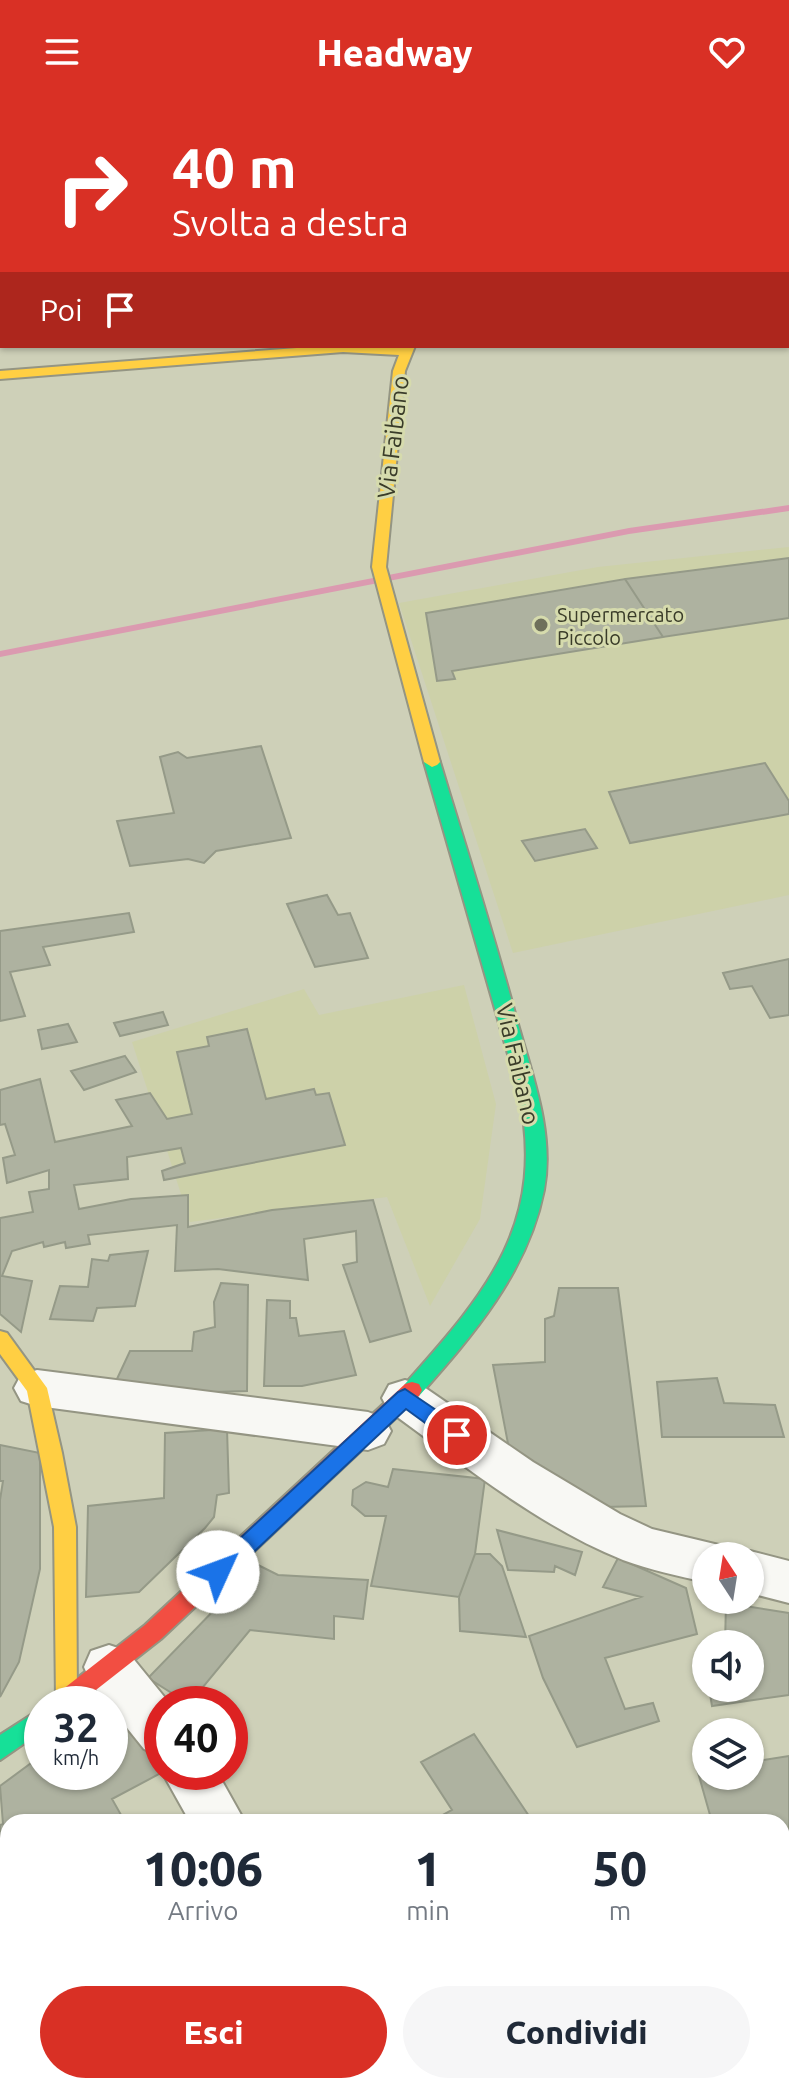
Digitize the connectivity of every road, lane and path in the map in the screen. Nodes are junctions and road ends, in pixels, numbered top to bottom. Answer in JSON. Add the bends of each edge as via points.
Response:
{"nodes":[{"id":1,"x":407,"y":349,"type":"edge"},
{"id":2,"x":0,"y":375,"type":"edge"},
{"id":3,"x":0,"y":1339,"type":"edge"},
{"id":4,"x":37,"y":1388,"type":"junction"},
{"id":5,"x":405,"y":1398,"type":"junction"},
{"id":6,"x":368,"y":1431,"type":"junction"},
{"id":7,"x":692,"y":1558,"type":"edge"},
{"id":8,"x":764,"y":1576,"type":"edge"},
{"id":9,"x":789,"y":1582,"type":"edge"},
{"id":10,"x":109,"y":1667,"type":"junction"},
{"id":11,"x":64,"y":1686,"type":"edge"},
{"id":12,"x":85,"y":1686,"type":"edge"},
{"id":13,"x":144,"y":1711,"type":"edge"},
{"id":14,"x":24,"y":1731,"type":"edge"},
{"id":15,"x":0,"y":1749,"type":"edge"},
{"id":16,"x":199,"y":1790,"type":"edge"},
{"id":17,"x":214,"y":1814,"type":"edge"}],
"edges":[{"from":1,"to":2,"type":"street","via":[[343,348]]},
{"from":1,"to":5,"type":"street","name":"Via Faibano","via":[[399,371],[379,567],[535,1121],[535,1188],[519,1242],[483,1310]]},
{"from":3,"to":4,"type":"street"},
{"from":4,"to":6,"type":"street"},
{"from":4,"to":11,"type":"street","via":[[65,1527]]},
{"from":5,"to":6,"type":"street","name":"Via Faibano"},
{"from":5,"to":7,"type":"street","via":[[519,1480],[568,1508],[637,1545]]},
{"from":6,"to":10,"type":"street","name":"Via Faibano"},
{"from":8,"to":9,"type":"street"},
{"from":10,"to":12,"type":"street","name":"Via Faibano"},
{"from":10,"to":13,"type":"street"},
{"from":14,"to":15,"type":"street"},
{"from":16,"to":17,"type":"street"}]}
